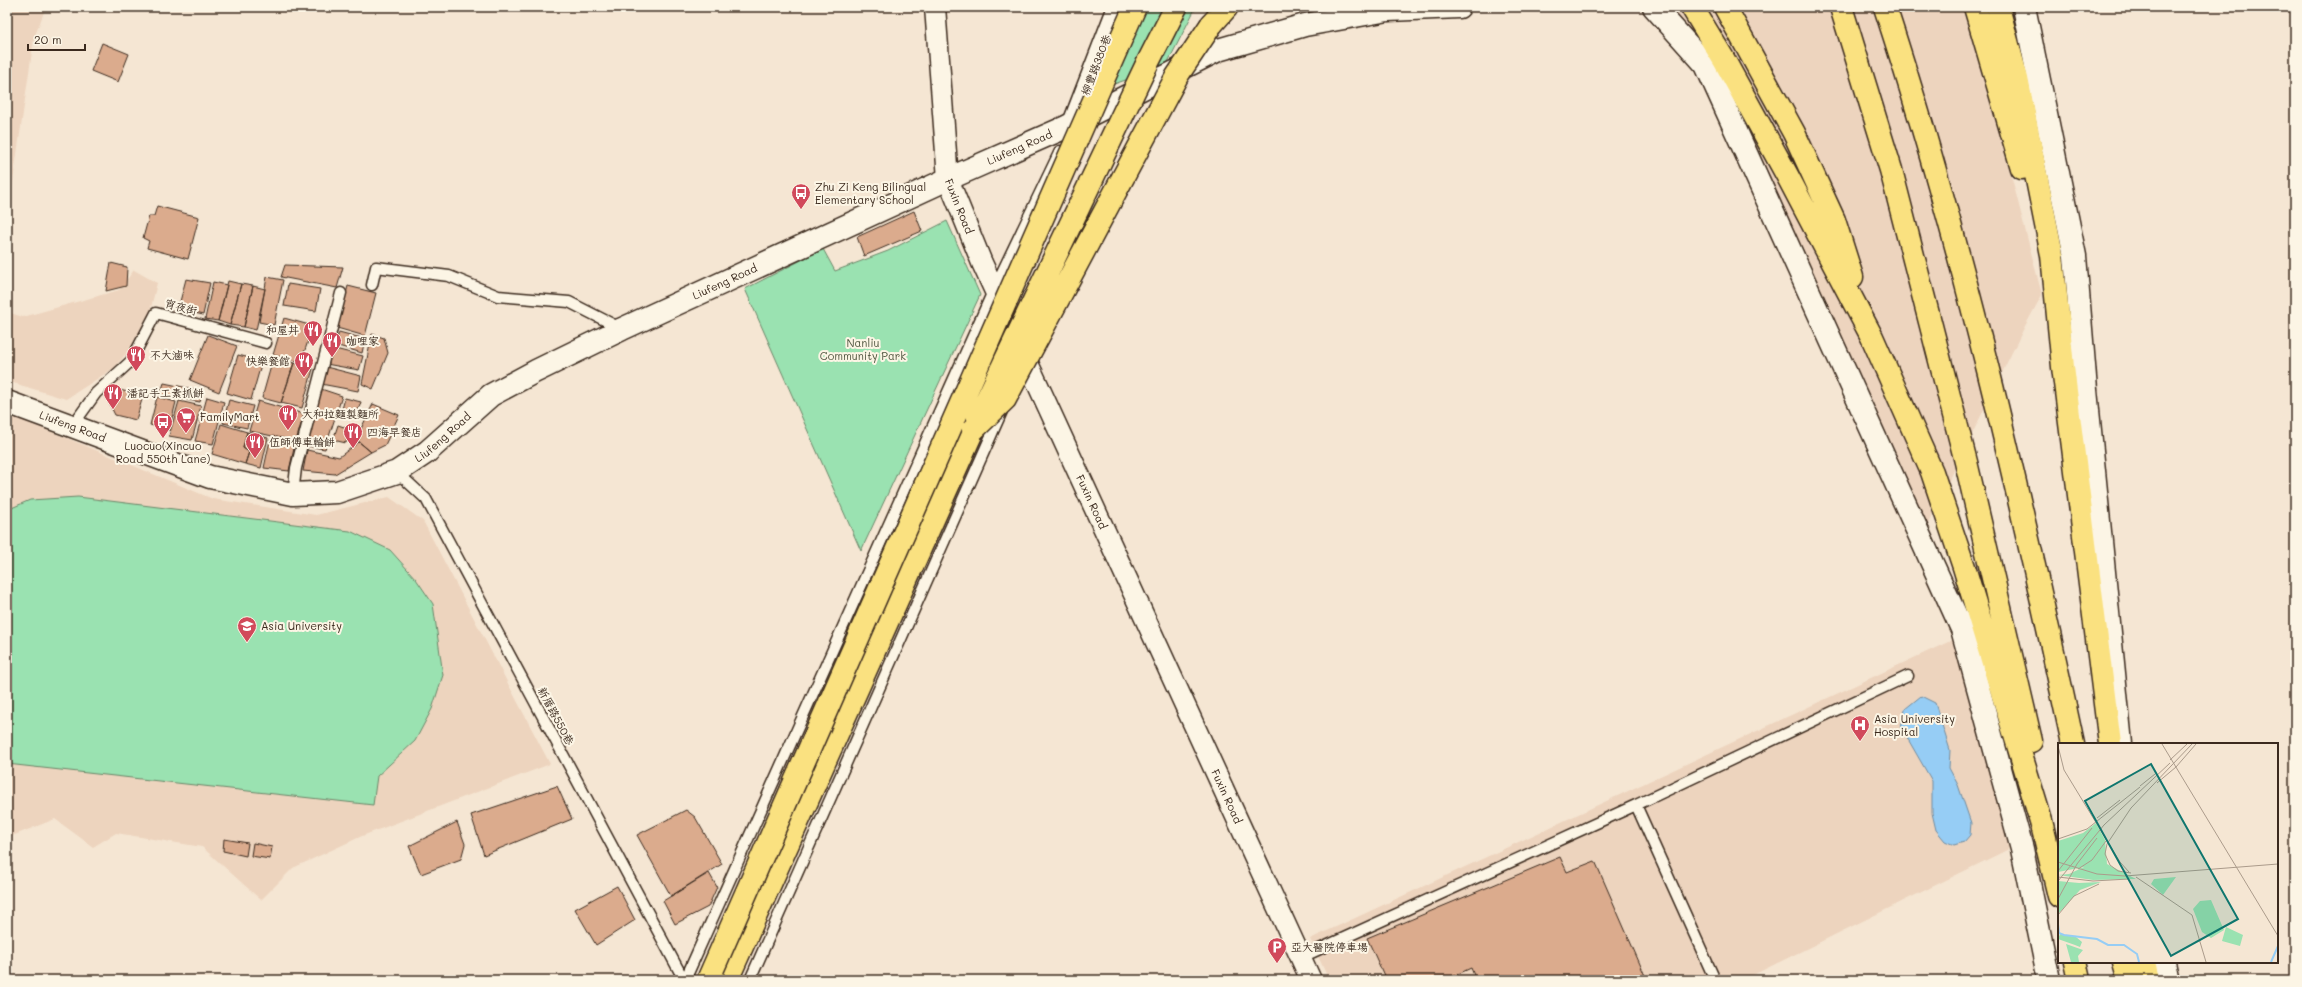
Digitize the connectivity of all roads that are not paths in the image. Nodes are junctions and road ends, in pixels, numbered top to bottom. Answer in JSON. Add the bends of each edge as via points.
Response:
{"nodes":[{"id":1,"x":935,"y":7,"type":"edge"},
{"id":2,"x":1118,"y":7,"type":"edge"},
{"id":3,"x":1135,"y":7,"type":"edge"},
{"id":4,"x":1176,"y":7,"type":"edge"},
{"id":5,"x":1227,"y":7,"type":"edge"},
{"id":6,"x":1459,"y":7,"type":"edge"},
{"id":7,"x":1654,"y":7,"type":"edge"},
{"id":8,"x":1692,"y":7,"type":"edge"},
{"id":9,"x":1726,"y":7,"type":"edge"},
{"id":10,"x":1841,"y":7,"type":"edge"},
{"id":11,"x":1885,"y":7,"type":"edge"},
{"id":12,"x":1975,"y":7,"type":"edge"},
{"id":13,"x":1998,"y":7,"type":"edge"},
{"id":14,"x":2024,"y":7,"type":"edge"},
{"id":15,"x":1175,"y":72,"type":"junction"},
{"id":16,"x":1073,"y":124,"type":"junction"},
{"id":17,"x":948,"y":179,"type":"junction"},
{"id":18,"x":372,"y":285,"type":"dead end"},
{"id":19,"x":994,"y":289,"type":"junction"},
{"id":20,"x":342,"y":293,"type":"dead end"},
{"id":21,"x":622,"y":330,"type":"junction"},
{"id":22,"x":1872,"y":337,"type":"junction"},
{"id":23,"x":266,"y":343,"type":"dead end"},
{"id":24,"x":1026,"y":357,"type":"junction"},
{"id":25,"x":2063,"y":367,"type":"junction"},
{"id":26,"x":7,"y":402,"type":"edge"},
{"id":27,"x":73,"y":425,"type":"junction"},
{"id":28,"x":973,"y":430,"type":"junction"},
{"id":29,"x":397,"y":472,"type":"junction"},
{"id":30,"x":293,"y":494,"type":"junction"},
{"id":31,"x":1908,"y":676,"type":"dead end"},
{"id":32,"x":2073,"y":743,"type":"edge"},
{"id":33,"x":2110,"y":743,"type":"edge"},
{"id":34,"x":2121,"y":743,"type":"edge"},
{"id":35,"x":1636,"y":805,"type":"junction"},
{"id":36,"x":2058,"y":859,"type":"edge"},
{"id":37,"x":2058,"y":892,"type":"edge"},
{"id":38,"x":1300,"y":958,"type":"junction"},
{"id":39,"x":2075,"y":963,"type":"edge"},
{"id":40,"x":2082,"y":963,"type":"edge"},
{"id":41,"x":2124,"y":963,"type":"edge"},
{"id":42,"x":2144,"y":963,"type":"edge"},
{"id":43,"x":2164,"y":963,"type":"edge"},
{"id":44,"x":684,"y":980,"type":"edge"},
{"id":45,"x":708,"y":980,"type":"edge"},
{"id":46,"x":727,"y":980,"type":"edge"},
{"id":47,"x":750,"y":980,"type":"edge"},
{"id":48,"x":1311,"y":980,"type":"edge"},
{"id":49,"x":1716,"y":980,"type":"edge"},
{"id":50,"x":2049,"y":980,"type":"edge"},
{"id":51,"x":2079,"y":980,"type":"edge"},
{"id":52,"x":2086,"y":980,"type":"edge"},
{"id":53,"x":2129,"y":980,"type":"edge"},
{"id":54,"x":2148,"y":980,"type":"edge"},
{"id":55,"x":2168,"y":980,"type":"edge"}],
"edges":[{"from":1,"to":17,"type":"street","name":"Fuxin Road"},
{"from":2,"to":16,"type":"street","name":"柳豐路380巷"},
{"from":3,"to":45,"type":"highway","bridge":true},
{"from":4,"to":28,"type":"highway","bridge":true},
{"from":5,"to":28,"type":"highway","bridge":true,"via":[[1211,25],[1177,76],[1005,399]]},
{"from":6,"to":15,"type":"street","name":"Liufeng Road","via":[[1388,10],[1305,25],[1218,50]]},
{"from":7,"to":50,"type":"street","via":[[1706,65],[1962,629],[2022,849]]},
{"from":8,"to":22,"type":"highway","via":[[1787,175]]},
{"from":9,"to":22,"type":"highway","via":[[1794,133],[1834,220]]},
{"from":10,"to":36,"type":"highway","via":[[1901,208],[1966,462]]},
{"from":11,"to":32,"type":"highway","via":[[1906,72],[1985,356]]},
{"from":12,"to":25,"type":"highway","via":[[2022,171]]},
{"from":13,"to":25,"type":"highway","via":[[2017,79],[2052,255]]},
{"from":14,"to":34,"type":"street","via":[[2075,256]]},
{"from":15,"to":16,"type":"street","name":"Liufeng Road"},
{"from":15,"to":24,"type":"lane"},
{"from":16,"to":17,"type":"street","name":"Liufeng Road"},
{"from":16,"to":19,"type":"lane"},
{"from":17,"to":19,"type":"street","name":"Fuxin Road"},
{"from":17,"to":21,"type":"street","name":"Liufeng Road"},
{"from":18,"to":21,"type":"lane","via":[[376,266],[432,272],[449,276],[498,296],[569,302]]},
{"from":19,"to":24,"type":"street","name":"Fuxin Road"},
{"from":19,"to":44,"type":"lane"},
{"from":20,"to":30,"type":"lane","via":[[296,468]]},
{"from":21,"to":29,"type":"street","name":"Liufeng Road","via":[[491,396],[427,452]]},
{"from":22,"to":37,"type":"highway","via":[[1932,472],[1964,567],[2041,821]]},
{"from":23,"to":27,"type":"lane","name":"宵夜街","via":[[156,312],[130,361],[96,393]]},
{"from":24,"to":38,"type":"street","name":"Fuxin Road"},
{"from":24,"to":47,"type":"lane"},
{"from":25,"to":33,"type":"highway"},
{"from":26,"to":27,"type":"street","name":"Liufeng Road"},
{"from":27,"to":30,"type":"street","name":"Liufeng Road","via":[[210,477]]},
{"from":28,"to":46,"type":"highway"},
{"from":29,"to":30,"type":"street","name":"Liufeng Road","via":[[337,492]]},
{"from":29,"to":44,"type":"lane","name":"新厝路550巷","via":[[426,499]]},
{"from":31,"to":35,"type":"lane"},
{"from":35,"to":38,"type":"lane"},
{"from":35,"to":49,"type":"lane"},
{"from":38,"to":48,"type":"street","name":"Fuxin Road"},
{"from":39,"to":51,"type":"highway"},
{"from":40,"to":52,"type":"highway"},
{"from":41,"to":53,"type":"highway"},
{"from":42,"to":54,"type":"highway"},
{"from":43,"to":55,"type":"street"}]}
